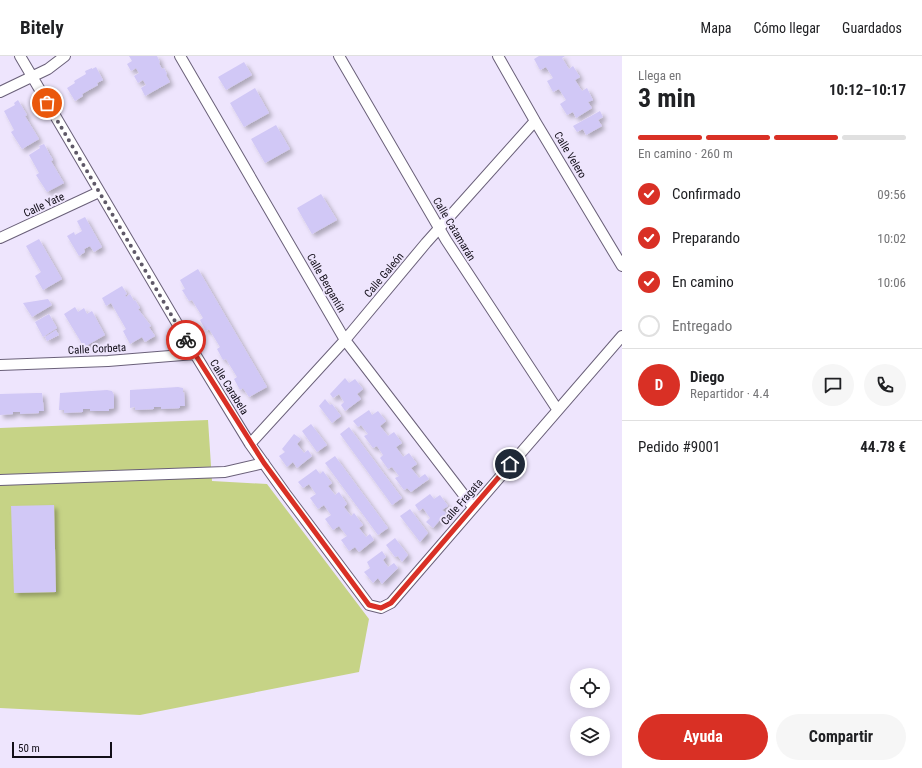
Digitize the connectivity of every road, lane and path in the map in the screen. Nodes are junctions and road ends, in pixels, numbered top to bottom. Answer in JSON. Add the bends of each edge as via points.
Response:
{"nodes":[{"id":1,"x":20,"y":56,"type":"edge"},
{"id":2,"x":65,"y":56,"type":"edge"},
{"id":3,"x":180,"y":56,"type":"edge"},
{"id":4,"x":340,"y":56,"type":"edge"},
{"id":5,"x":498,"y":56,"type":"edge"},
{"id":6,"x":32,"y":76,"type":"junction"},
{"id":7,"x":0,"y":92,"type":"edge"},
{"id":8,"x":535,"y":121,"type":"junction"},
{"id":9,"x":99,"y":192,"type":"junction"},
{"id":10,"x":439,"y":229,"type":"junction"},
{"id":11,"x":0,"y":238,"type":"edge"},
{"id":12,"x":622,"y":266,"type":"edge"},
{"id":13,"x":622,"y":336,"type":"edge"},
{"id":14,"x":345,"y":340,"type":"junction"},
{"id":15,"x":195,"y":354,"type":"junction"},
{"id":16,"x":0,"y":365,"type":"edge"},
{"id":17,"x":557,"y":410,"type":"junction"},
{"id":18,"x":250,"y":444,"type":"junction"},
{"id":19,"x":264,"y":463,"type":"junction"},
{"id":20,"x":0,"y":480,"type":"edge"},
{"id":21,"x":473,"y":507,"type":"junction"},
{"id":22,"x":381,"y":608,"type":"joint"}],
"edges":[{"from":1,"to":6,"type":"street","name":"Calle Carabela"},
{"from":2,"to":6,"type":"street","via":[[48,69]]},
{"from":3,"to":14,"type":"street","name":"Calle Bergantín"},
{"from":4,"to":10,"type":"street","name":"Calle Catamarán"},
{"from":5,"to":8,"type":"street","name":"Calle Velero"},
{"from":6,"to":7,"type":"street"},
{"from":6,"to":9,"type":"street","name":"Calle Carabela"},
{"from":8,"to":10,"type":"street","name":"Calle Galeón"},
{"from":8,"to":12,"type":"street","name":"Calle Velero"},
{"from":9,"to":11,"type":"street","name":"Calle Yate"},
{"from":9,"to":15,"type":"street","name":"Calle Carabela"},
{"from":10,"to":14,"type":"street","name":"Calle Galeón"},
{"from":10,"to":17,"type":"street","name":"Calle Catamarán"},
{"from":13,"to":17,"type":"street","name":"Calle Fragata"},
{"from":14,"to":18,"type":"street","name":"Calle Galeón"},
{"from":14,"to":21,"type":"street","name":"Calle Bergantín"},
{"from":15,"to":16,"type":"street","name":"Calle Corbeta","via":[[108,361]]},
{"from":15,"to":18,"type":"street","name":"Calle Carabela"},
{"from":17,"to":21,"type":"street","name":"Calle Fragata"},
{"from":18,"to":19,"type":"street","name":"Calle Carabela"},
{"from":19,"to":20,"type":"street","via":[[225,472]]},
{"from":19,"to":22,"type":"street","name":"Calle Carabela","via":[[369,605]]},
{"from":21,"to":22,"type":"street","name":"Calle Fragata","via":[[391,603]]}]}
